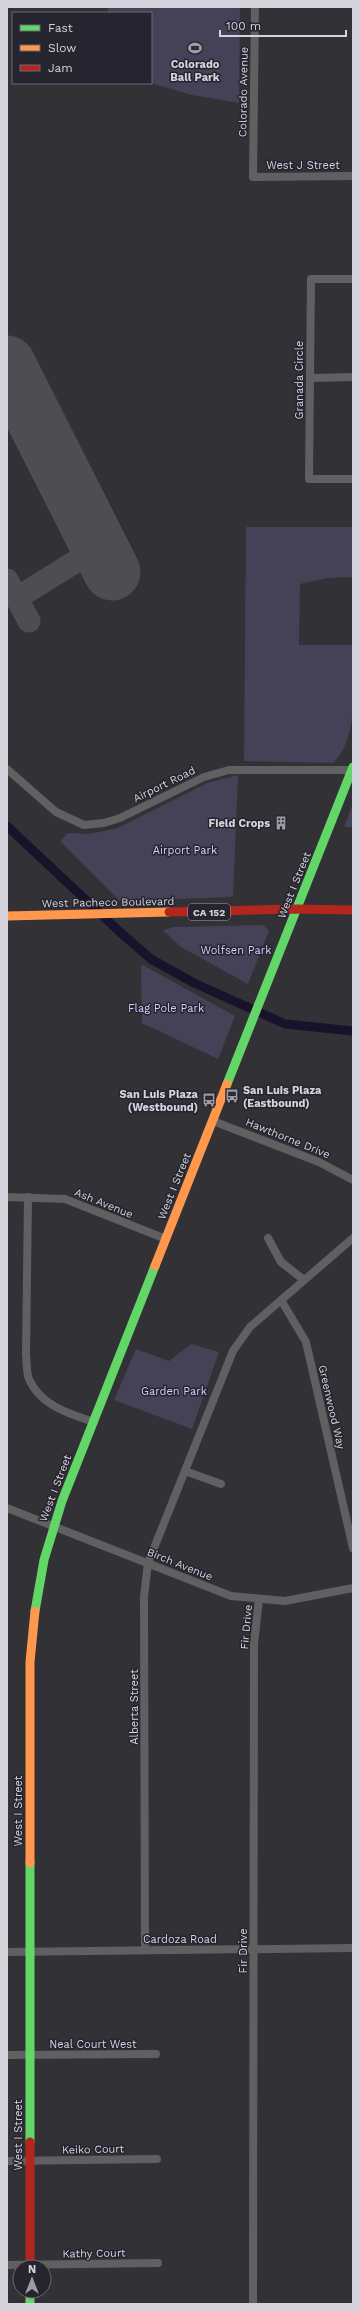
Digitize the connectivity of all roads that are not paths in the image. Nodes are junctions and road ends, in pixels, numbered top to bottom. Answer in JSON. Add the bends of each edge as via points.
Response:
{"nodes":[{"id":1,"x":255,"y":7,"type":"edge"},
{"id":2,"x":353,"y":176,"type":"edge"},
{"id":3,"x":253,"y":177,"type":"joint"},
{"id":4,"x":353,"y":279,"type":"edge"},
{"id":5,"x":310,"y":378,"type":"junction"},
{"id":6,"x":353,"y":378,"type":"edge"},
{"id":7,"x":353,"y":479,"type":"edge"},
{"id":8,"x":352,"y":768,"type":"edge"},
{"id":9,"x":7,"y":769,"type":"edge"},
{"id":10,"x":296,"y":909,"type":"junction"},
{"id":11,"x":353,"y":910,"type":"edge"},
{"id":12,"x":7,"y":916,"type":"edge"},
{"id":13,"x":213,"y":1121,"type":"junction"},
{"id":14,"x":353,"y":1180,"type":"edge"},
{"id":15,"x":7,"y":1197,"type":"edge"},
{"id":16,"x":28,"y":1198,"type":"junction"},
{"id":17,"x":268,"y":1238,"type":"dead end"},
{"id":18,"x":353,"y":1238,"type":"edge"},
{"id":19,"x":166,"y":1239,"type":"junction"},
{"id":20,"x":304,"y":1280,"type":"junction"},
{"id":21,"x":281,"y":1300,"type":"junction"},
{"id":22,"x":94,"y":1422,"type":"junction"},
{"id":23,"x":185,"y":1471,"type":"junction"},
{"id":24,"x":221,"y":1484,"type":"dead end"},
{"id":25,"x":7,"y":1508,"type":"edge"},
{"id":26,"x":53,"y":1526,"type":"junction"},
{"id":27,"x":353,"y":1548,"type":"edge"},
{"id":28,"x":148,"y":1563,"type":"junction"},
{"id":29,"x":353,"y":1588,"type":"edge"},
{"id":30,"x":259,"y":1599,"type":"junction"},
{"id":31,"x":353,"y":1948,"type":"edge"},
{"id":32,"x":145,"y":1950,"type":"junction"},
{"id":33,"x":254,"y":1950,"type":"junction"},
{"id":34,"x":30,"y":1951,"type":"junction"},
{"id":35,"x":7,"y":1952,"type":"edge"},
{"id":36,"x":156,"y":2054,"type":"dead end"},
{"id":37,"x":7,"y":2055,"type":"edge"},
{"id":38,"x":30,"y":2055,"type":"junction"},
{"id":39,"x":157,"y":2159,"type":"dead end"},
{"id":40,"x":7,"y":2161,"type":"edge"},
{"id":41,"x":30,"y":2161,"type":"junction"},
{"id":42,"x":30,"y":2259,"type":"edge"},
{"id":43,"x":158,"y":2263,"type":"dead end"},
{"id":44,"x":52,"y":2265,"type":"edge"},
{"id":45,"x":253,"y":2304,"type":"edge"}],
"edges":[{"from":1,"to":3,"type":"street","name":"Colorado Avenue"},
{"from":2,"to":3,"type":"street","name":"West J Street"},
{"from":4,"to":5,"type":"street","name":"Granada Circle","via":[[311,279]]},
{"from":5,"to":6,"type":"street"},
{"from":5,"to":7,"type":"street","name":"Granada Circle","via":[[309,479]]},
{"from":8,"to":9,"type":"street","name":"Airport Road","via":[[229,770],[204,777],[120,818],[84,825],[56,812]]},
{"from":8,"to":10,"type":"main road","name":"West I Street"},
{"from":10,"to":11,"type":"main road","name":"West Pacheco Boulevard","number":"CA 152"},
{"from":10,"to":12,"type":"main road","name":"West Pacheco Boulevard","number":"CA 152"},
{"from":10,"to":13,"type":"main road","name":"West I Street"},
{"from":13,"to":14,"type":"street","name":"Hawthorne Drive","via":[[319,1162]]},
{"from":13,"to":19,"type":"main road","name":"West I Street"},
{"from":15,"to":16,"type":"street","name":"Ash Avenue"},
{"from":16,"to":19,"type":"street","name":"Ash Avenue","via":[[65,1199]]},
{"from":16,"to":22,"type":"street","via":[[28,1377],[42,1397],[62,1412]]},
{"from":17,"to":20,"type":"street","via":[[281,1262]]},
{"from":18,"to":20,"type":"street","name":"Alberta Street"},
{"from":19,"to":22,"type":"main road","name":"West I Street"},
{"from":20,"to":21,"type":"street","name":"Alberta Street"},
{"from":21,"to":23,"type":"street","name":"Alberta Street","via":[[250,1327],[232,1351]]},
{"from":21,"to":27,"type":"street","name":"Greenwood Way","via":[[306,1342]]},
{"from":22,"to":26,"type":"main road","name":"West I Street"},
{"from":23,"to":24,"type":"street"},
{"from":23,"to":28,"type":"street","name":"Alberta Street"},
{"from":25,"to":26,"type":"street","name":"Birch Avenue"},
{"from":26,"to":28,"type":"street","name":"Birch Avenue"},
{"from":26,"to":34,"type":"main road","name":"West I Street","via":[[36,1598],[31,1638]]},
{"from":28,"to":30,"type":"street","name":"Birch Avenue","via":[[231,1596]]},
{"from":28,"to":32,"type":"street","name":"Alberta Street","via":[[144,1597]]},
{"from":29,"to":30,"type":"street","name":"Birch Avenue","via":[[286,1601]]},
{"from":30,"to":33,"type":"street","name":"Fir Drive","via":[[254,1644]]},
{"from":31,"to":33,"type":"street","name":"Cardoza Road"},
{"from":32,"to":33,"type":"street","name":"Cardoza Road"},
{"from":32,"to":34,"type":"street","name":"Cardoza Road"},
{"from":33,"to":45,"type":"street","name":"Fir Drive"},
{"from":34,"to":35,"type":"street","name":"Cardoza Road"},
{"from":34,"to":38,"type":"main road","name":"West I Street"},
{"from":36,"to":38,"type":"street","name":"Neal Court West"},
{"from":37,"to":38,"type":"street","name":"Neal Court West"},
{"from":38,"to":41,"type":"main road","name":"West I Street"},
{"from":39,"to":41,"type":"street","name":"Keiko Court"},
{"from":40,"to":41,"type":"street","name":"Keiko Court"},
{"from":41,"to":42,"type":"main road","name":"West I Street"},
{"from":43,"to":44,"type":"street","name":"Kathy Court"}]}
